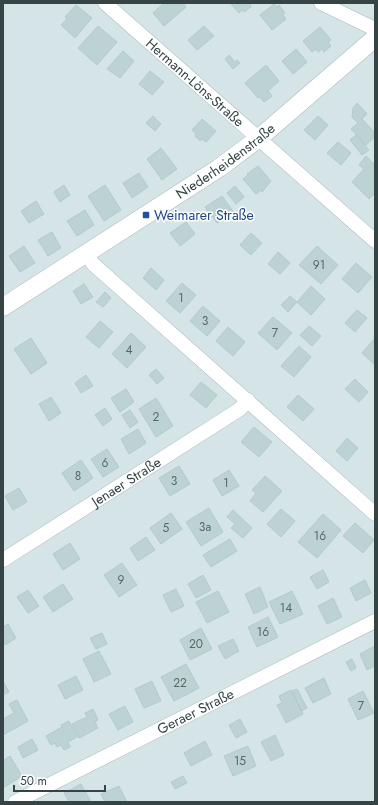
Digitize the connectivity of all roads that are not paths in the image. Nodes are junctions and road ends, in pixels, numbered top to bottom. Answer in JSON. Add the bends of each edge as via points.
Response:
{"nodes":[{"id":1,"x":105,"y":3,"type":"edge"},
{"id":2,"x":321,"y":3,"type":"edge"},
{"id":3,"x":375,"y":29,"type":"edge"},
{"id":4,"x":375,"y":38,"type":"edge"},
{"id":5,"x":258,"y":138,"type":"junction"},
{"id":6,"x":375,"y":240,"type":"edge"},
{"id":7,"x":87,"y":254,"type":"junction"},
{"id":8,"x":3,"y":308,"type":"edge"},
{"id":9,"x":248,"y":400,"type":"junction"},
{"id":10,"x":375,"y":514,"type":"edge"},
{"id":11,"x":3,"y":560,"type":"edge"},
{"id":12,"x":375,"y":621,"type":"edge"},
{"id":13,"x":15,"y":802,"type":"edge"}],
"edges":[{"from":1,"to":5,"type":"street","name":"Hermann-Löns-Straße"},
{"from":2,"to":3,"type":"street"},
{"from":4,"to":5,"type":"street","name":"Niederheidenstraße"},
{"from":5,"to":6,"type":"street","name":"Hermann-Löns-Straße"},
{"from":5,"to":7,"type":"street","name":"Niederheidenstraße","via":[[219,168]]},
{"from":7,"to":8,"type":"street","name":"Niederheidenstraße"},
{"from":7,"to":9,"type":"street","via":[[94,264]]},
{"from":9,"to":10,"type":"street"},
{"from":9,"to":11,"type":"street","name":"Jenaer Straße","via":[[240,409]]},
{"from":12,"to":13,"type":"street","name":"Geraer Straße"}]}
